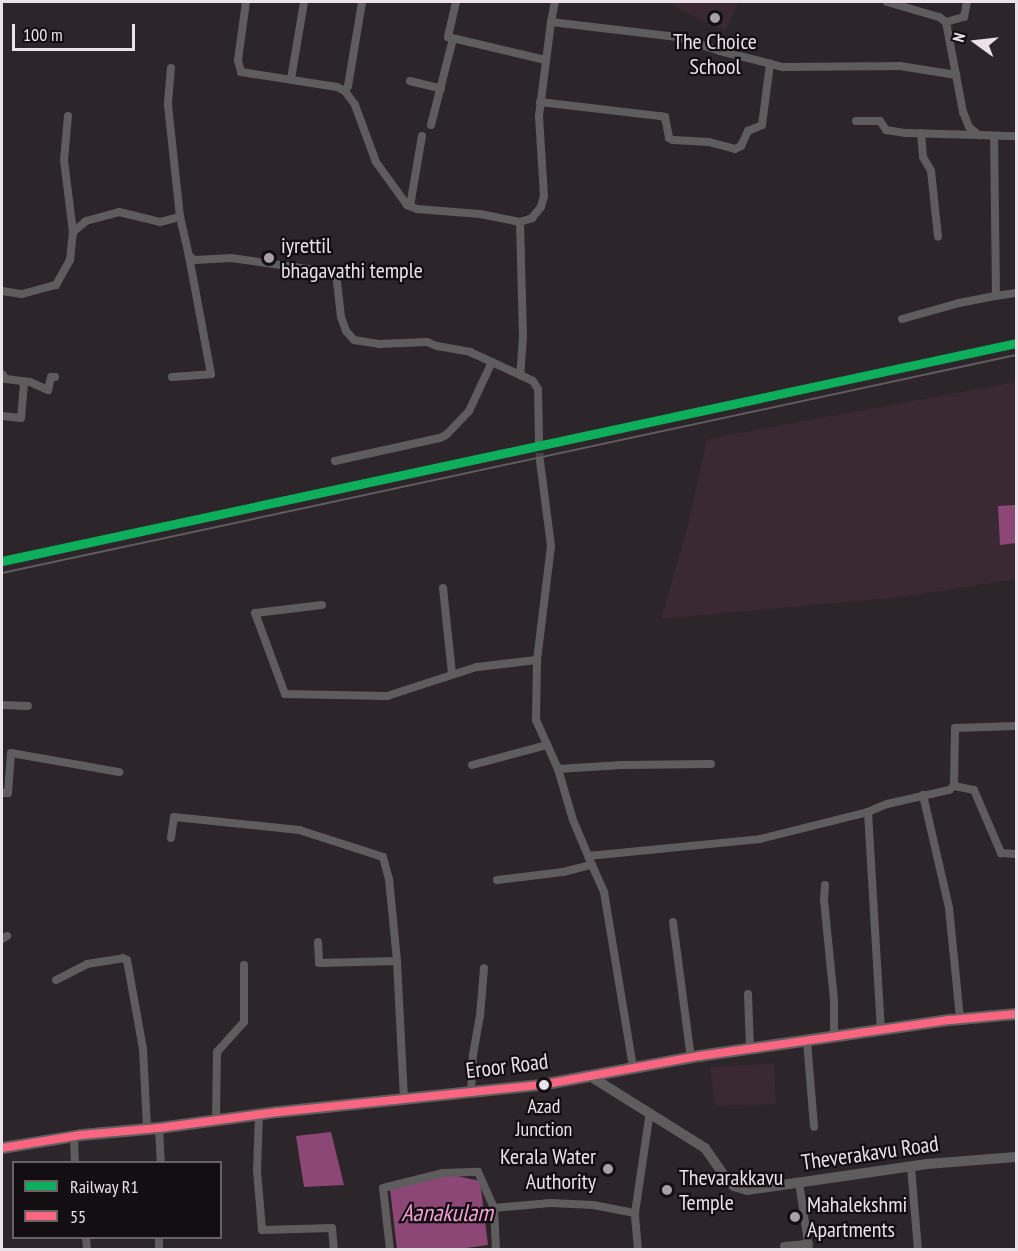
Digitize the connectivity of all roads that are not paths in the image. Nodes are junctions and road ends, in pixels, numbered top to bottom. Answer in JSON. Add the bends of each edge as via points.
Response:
{"nodes":[{"id":1,"x":246,"y":2,"type":"edge"},
{"id":2,"x":304,"y":2,"type":"edge"},
{"id":3,"x":362,"y":2,"type":"edge"},
{"id":4,"x":456,"y":2,"type":"edge"},
{"id":5,"x":555,"y":2,"type":"edge"},
{"id":6,"x":887,"y":2,"type":"edge"},
{"id":7,"x":967,"y":2,"type":"edge"},
{"id":8,"x":550,"y":22,"type":"junction"},
{"id":9,"x":946,"y":22,"type":"junction"},
{"id":10,"x":453,"y":39,"type":"junction"},
{"id":11,"x":545,"y":60,"type":"junction"},
{"id":12,"x":770,"y":64,"type":"junction"},
{"id":13,"x":171,"y":68,"type":"dead end"},
{"id":14,"x":956,"y":75,"type":"junction"},
{"id":15,"x":291,"y":79,"type":"junction"},
{"id":16,"x":410,"y":81,"type":"dead end"},
{"id":17,"x":441,"y":89,"type":"junction"},
{"id":18,"x":345,"y":91,"type":"junction"},
{"id":19,"x":540,"y":102,"type":"junction"},
{"id":20,"x":68,"y":116,"type":"dead end"},
{"id":21,"x":856,"y":121,"type":"dead end"},
{"id":22,"x":431,"y":125,"type":"dead end"},
{"id":23,"x":921,"y":133,"type":"junction"},
{"id":24,"x":979,"y":135,"type":"junction"},
{"id":25,"x":422,"y":136,"type":"dead end"},
{"id":26,"x":994,"y":136,"type":"junction"},
{"id":27,"x":1017,"y":136,"type":"edge"},
{"id":28,"x":410,"y":206,"type":"junction"},
{"id":29,"x":180,"y":217,"type":"junction"},
{"id":30,"x":520,"y":222,"type":"junction"},
{"id":31,"x":73,"y":232,"type":"junction"},
{"id":32,"x":938,"y":237,"type":"dead end"},
{"id":33,"x":189,"y":256,"type":"junction"},
{"id":34,"x":2,"y":291,"type":"edge"},
{"id":35,"x":1017,"y":294,"type":"edge"},
{"id":36,"x":996,"y":296,"type":"junction"},
{"id":37,"x":902,"y":319,"type":"dead end"},
{"id":38,"x":492,"y":362,"type":"junction"},
{"id":39,"x":2,"y":374,"type":"edge"},
{"id":40,"x":520,"y":375,"type":"junction"},
{"id":41,"x":55,"y":377,"type":"dead end"},
{"id":42,"x":172,"y":377,"type":"dead end"},
{"id":43,"x":24,"y":381,"type":"junction"},
{"id":44,"x":2,"y":416,"type":"edge"},
{"id":45,"x":539,"y":441,"type":"tunnel mouth"},
{"id":46,"x":335,"y":461,"type":"dead end"},
{"id":47,"x":540,"y":461,"type":"tunnel mouth"},
{"id":48,"x":443,"y":588,"type":"dead end"},
{"id":49,"x":322,"y":604,"type":"dead end"},
{"id":50,"x":537,"y":660,"type":"junction"},
{"id":51,"x":452,"y":674,"type":"junction"},
{"id":52,"x":2,"y":705,"type":"edge"},
{"id":53,"x":28,"y":706,"type":"dead end"},
{"id":54,"x":1017,"y":726,"type":"edge"},
{"id":55,"x":547,"y":745,"type":"junction"},
{"id":56,"x":711,"y":764,"type":"dead end"},
{"id":57,"x":472,"y":765,"type":"dead end"},
{"id":58,"x":558,"y":770,"type":"junction"},
{"id":59,"x":119,"y":772,"type":"dead end"},
{"id":60,"x":954,"y":786,"type":"junction"},
{"id":61,"x":2,"y":793,"type":"edge"},
{"id":62,"x":923,"y":795,"type":"junction"},
{"id":63,"x":868,"y":812,"type":"junction"},
{"id":64,"x":171,"y":838,"type":"dead end"},
{"id":65,"x":1017,"y":854,"type":"edge"},
{"id":66,"x":588,"y":856,"type":"junction"},
{"id":67,"x":592,"y":865,"type":"junction"},
{"id":68,"x":497,"y":880,"type":"dead end"},
{"id":69,"x":825,"y":885,"type":"dead end"},
{"id":70,"x":673,"y":922,"type":"dead end"},
{"id":71,"x":318,"y":942,"type":"dead end"},
{"id":72,"x":397,"y":961,"type":"junction"},
{"id":73,"x":244,"y":965,"type":"dead end"},
{"id":74,"x":483,"y":968,"type":"dead end"},
{"id":75,"x":56,"y":980,"type":"dead end"},
{"id":76,"x":748,"y":994,"type":"dead end"},
{"id":77,"x":1017,"y":1014,"type":"edge"},
{"id":78,"x":960,"y":1019,"type":"junction"},
{"id":79,"x":881,"y":1030,"type":"junction"},
{"id":80,"x":834,"y":1037,"type":"junction"},
{"id":81,"x":807,"y":1041,"type":"junction"},
{"id":82,"x":750,"y":1049,"type":"junction"},
{"id":83,"x":691,"y":1058,"type":"junction"},
{"id":84,"x":633,"y":1068,"type":"junction"},
{"id":85,"x":590,"y":1076,"type":"junction"},
{"id":86,"x":471,"y":1092,"type":"junction"},
{"id":87,"x":404,"y":1099,"type":"junction"},
{"id":88,"x":650,"y":1113,"type":"junction"},
{"id":89,"x":259,"y":1114,"type":"junction"},
{"id":90,"x":216,"y":1120,"type":"junction"},
{"id":91,"x":814,"y":1127,"type":"dead end"},
{"id":92,"x":153,"y":1129,"type":"junction"},
{"id":93,"x":74,"y":1136,"type":"junction"},
{"id":94,"x":2,"y":1148,"type":"edge"},
{"id":95,"x":1017,"y":1157,"type":"edge"},
{"id":96,"x":75,"y":1161,"type":"edge"},
{"id":97,"x":161,"y":1161,"type":"edge"},
{"id":98,"x":911,"y":1167,"type":"junction"},
{"id":99,"x":799,"y":1182,"type":"junction"},
{"id":100,"x":494,"y":1208,"type":"junction"},
{"id":101,"x":635,"y":1213,"type":"junction"},
{"id":102,"x":784,"y":1246,"type":"dead end"},
{"id":103,"x":809,"y":1247,"type":"edge"},
{"id":104,"x":334,"y":1250,"type":"edge"},
{"id":105,"x":390,"y":1250,"type":"edge"},
{"id":106,"x":496,"y":1250,"type":"edge"},
{"id":107,"x":638,"y":1250,"type":"edge"},
{"id":108,"x":918,"y":1250,"type":"edge"}],
"edges":[{"from":1,"to":15,"type":"street","via":[[241,72]]},
{"from":2,"to":15,"type":"street"},
{"from":3,"to":18,"type":"street"},
{"from":4,"to":10,"type":"street","via":[[448,37]]},
{"from":5,"to":8,"type":"street"},
{"from":6,"to":9,"type":"street"},
{"from":7,"to":9,"type":"street","via":[[964,17]]},
{"from":8,"to":11,"type":"street"},
{"from":8,"to":12,"type":"street","via":[[677,37]]},
{"from":9,"to":14,"type":"street"},
{"from":10,"to":11,"type":"street"},
{"from":10,"to":17,"type":"street"},
{"from":11,"to":19,"type":"street"},
{"from":12,"to":14,"type":"street","via":[[900,66]]},
{"from":12,"to":19,"type":"street","via":[[762,125],[748,131],[741,146],[735,149],[709,142],[673,140],[669,138],[665,117]]},
{"from":13,"to":29,"type":"street","via":[[168,105]]},
{"from":14,"to":24,"type":"street","via":[[969,127]]},
{"from":15,"to":18,"type":"street"},
{"from":16,"to":17,"type":"street"},
{"from":17,"to":22,"type":"street"},
{"from":18,"to":28,"type":"street","via":[[355,105],[376,162]]},
{"from":19,"to":30,"type":"street","via":[[544,196],[532,218]]},
{"from":20,"to":31,"type":"street","via":[[64,160]]},
{"from":21,"to":23,"type":"street","via":[[880,121],[886,129]]},
{"from":23,"to":24,"type":"street"},
{"from":23,"to":32,"type":"street","via":[[923,157],[931,171]]},
{"from":24,"to":26,"type":"street"},
{"from":25,"to":28,"type":"street"},
{"from":26,"to":27,"type":"street"},
{"from":26,"to":36,"type":"street"},
{"from":28,"to":30,"type":"street"},
{"from":29,"to":31,"type":"street","via":[[160,222],[119,212],[86,221]]},
{"from":29,"to":33,"type":"street"},
{"from":30,"to":40,"type":"street"},
{"from":31,"to":34,"type":"street","via":[[70,260],[56,285],[22,294]]},
{"from":33,"to":38,"type":"street","via":[[195,260],[231,258],[336,273],[341,317],[354,340],[379,344],[427,342],[470,352]]},
{"from":33,"to":42,"type":"street","via":[[212,375]]},
{"from":35,"to":36,"type":"street"},
{"from":36,"to":37,"type":"street"},
{"from":38,"to":40,"type":"street"},
{"from":38,"to":46,"type":"street","via":[[469,411],[447,435]]},
{"from":39,"to":43,"type":"street","via":[[6,379]]},
{"from":40,"to":45,"type":"street","via":[[533,381],[538,389]]},
{"from":41,"to":43,"type":"street","via":[[51,377],[48,390]]},
{"from":43,"to":44,"type":"street","via":[[21,418]]},
{"from":47,"to":50,"type":"street","via":[[551,546]]},
{"from":48,"to":51,"type":"street"},
{"from":49,"to":51,"type":"street","via":[[255,613],[285,694],[387,696]]},
{"from":50,"to":51,"type":"street"},
{"from":50,"to":55,"type":"street","via":[[536,720]]},
{"from":52,"to":53,"type":"street"},
{"from":54,"to":60,"type":"street","via":[[955,728]]},
{"from":55,"to":57,"type":"street"},
{"from":55,"to":58,"type":"street"},
{"from":56,"to":58,"type":"street"},
{"from":58,"to":66,"type":"street"},
{"from":59,"to":61,"type":"street","via":[[11,753],[8,793]]},
{"from":60,"to":62,"type":"street"},
{"from":60,"to":65,"type":"street","via":[[974,790],[1001,853]]},
{"from":62,"to":63,"type":"street"},
{"from":62,"to":78,"type":"street","via":[[949,908]]},
{"from":63,"to":66,"type":"street","via":[[760,839]]},
{"from":63,"to":79,"type":"street"},
{"from":64,"to":72,"type":"street","via":[[174,817],[299,830],[383,857],[389,879]]},
{"from":66,"to":67,"type":"street"},
{"from":67,"to":68,"type":"street"},
{"from":67,"to":84,"type":"street","via":[[604,891]]},
{"from":69,"to":80,"type":"street"},
{"from":70,"to":83,"type":"street"},
{"from":71,"to":72,"type":"street","via":[[319,963]]},
{"from":72,"to":87,"type":"street"},
{"from":73,"to":90,"type":"street","via":[[244,1022],[217,1052]]},
{"from":74,"to":86,"type":"street"},
{"from":75,"to":92,"type":"street","via":[[87,964],[127,960]]},
{"from":76,"to":82,"type":"street"},
{"from":77,"to":78,"type":"main road","name":"Eroor Road"},
{"from":78,"to":79,"type":"main road","name":"Eroor Road"},
{"from":79,"to":80,"type":"main road","name":"Eroor Road"},
{"from":80,"to":81,"type":"main road","name":"Eroor Road"},
{"from":81,"to":82,"type":"main road","name":"Eroor Road"},
{"from":81,"to":91,"type":"street"},
{"from":82,"to":83,"type":"main road","name":"Eroor Road"},
{"from":83,"to":84,"type":"main road","name":"Eroor Road"},
{"from":84,"to":85,"type":"main road","name":"Eroor Road"},
{"from":85,"to":86,"type":"main road","name":"Eroor Road"},
{"from":85,"to":88,"type":"street","name":"Theverakavu Road"},
{"from":86,"to":87,"type":"main road","name":"Eroor Road"},
{"from":87,"to":89,"type":"main road","name":"Eroor Road"},
{"from":88,"to":99,"type":"street","name":"Theverakavu Road","via":[[705,1148],[734,1186],[756,1190]]},
{"from":88,"to":101,"type":"street"},
{"from":89,"to":90,"type":"main road","name":"Eroor Road"},
{"from":89,"to":104,"type":"street","via":[[257,1170],[262,1230],[332,1228]]},
{"from":90,"to":92,"type":"main road","name":"Eroor Road"},
{"from":92,"to":93,"type":"main road","name":"Eroor Road"},
{"from":92,"to":97,"type":"street"},
{"from":93,"to":94,"type":"main road","name":"Eroor Road"},
{"from":93,"to":96,"type":"street"},
{"from":95,"to":98,"type":"street","name":"Theverakavu Road"},
{"from":98,"to":99,"type":"street","name":"Theverakavu Road"},
{"from":98,"to":108,"type":"street"},
{"from":99,"to":103,"type":"street"},
{"from":100,"to":101,"type":"street","via":[[551,1203]]},
{"from":100,"to":105,"type":"street","via":[[478,1172],[443,1173],[383,1188]]},
{"from":100,"to":106,"type":"street"},
{"from":101,"to":107,"type":"street"},
{"from":102,"to":103,"type":"street"}]}
